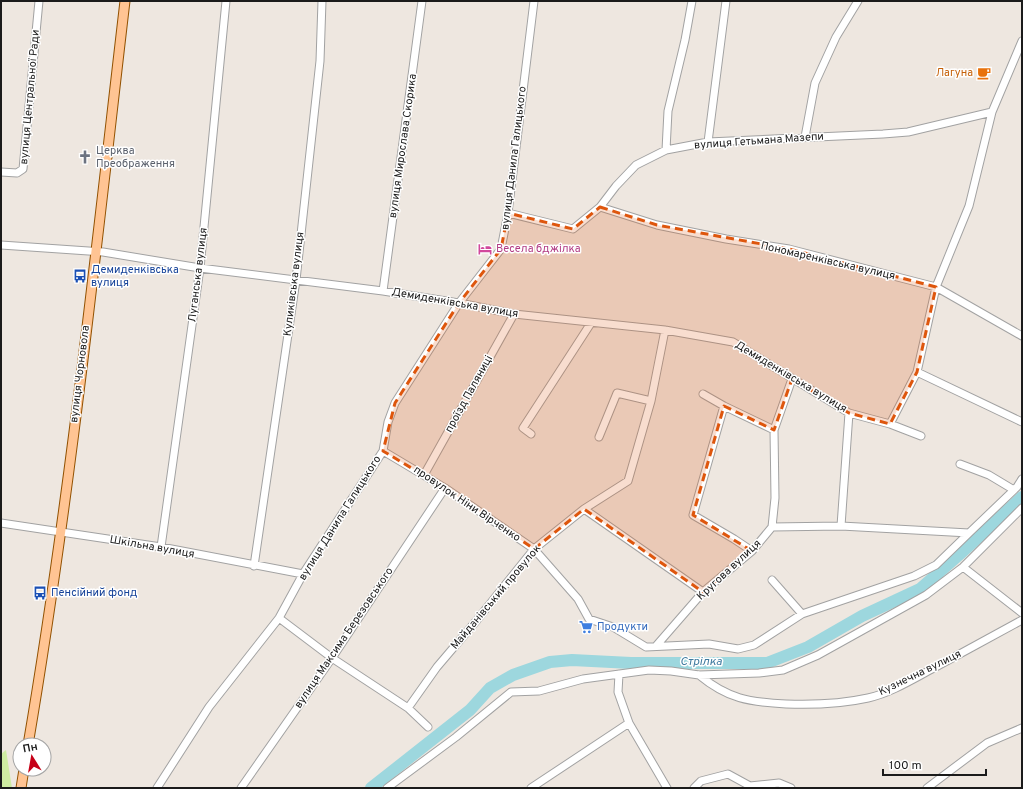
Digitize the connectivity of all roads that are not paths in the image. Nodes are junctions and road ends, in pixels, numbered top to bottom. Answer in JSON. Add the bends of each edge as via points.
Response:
{"nodes":[{"id":1,"x":39,"y":1,"type":"edge"},
{"id":2,"x":125,"y":1,"type":"edge"},
{"id":3,"x":226,"y":1,"type":"edge"},
{"id":4,"x":322,"y":1,"type":"edge"},
{"id":5,"x":422,"y":1,"type":"edge"},
{"id":6,"x":534,"y":1,"type":"edge"},
{"id":7,"x":692,"y":1,"type":"edge"},
{"id":8,"x":726,"y":1,"type":"edge"},
{"id":9,"x":858,"y":1,"type":"edge"},
{"id":10,"x":1022,"y":42,"type":"edge"},
{"id":11,"x":992,"y":112,"type":"junction"},
{"id":12,"x":804,"y":137,"type":"junction"},
{"id":13,"x":708,"y":142,"type":"junction"},
{"id":14,"x":666,"y":150,"type":"junction"},
{"id":15,"x":1,"y":172,"type":"edge"},
{"id":16,"x":600,"y":206,"type":"junction"},
{"id":17,"x":508,"y":213,"type":"junction"},
{"id":18,"x":1,"y":245,"type":"edge"},
{"id":19,"x":96,"y":251,"type":"junction"},
{"id":20,"x":200,"y":268,"type":"junction"},
{"id":21,"x":296,"y":280,"type":"junction"},
{"id":22,"x":936,"y":287,"type":"junction"},
{"id":23,"x":383,"y":291,"type":"junction"},
{"id":24,"x":459,"y":303,"type":"junction"},
{"id":25,"x":514,"y":314,"type":"junction"},
{"id":26,"x":591,"y":323,"type":"junction"},
{"id":27,"x":665,"y":330,"type":"junction"},
{"id":28,"x":1022,"y":336,"type":"edge"},
{"id":29,"x":917,"y":372,"type":"junction"},
{"id":30,"x":792,"y":379,"type":"junction"},
{"id":31,"x":703,"y":394,"type":"dead end"},
{"id":32,"x":651,"y":401,"type":"junction"},
{"id":33,"x":724,"y":406,"type":"junction"},
{"id":34,"x":849,"y":412,"type":"junction"},
{"id":35,"x":1022,"y":422,"type":"edge"},
{"id":36,"x":890,"y":424,"type":"junction"},
{"id":37,"x":774,"y":430,"type":"junction"},
{"id":38,"x":531,"y":434,"type":"dead end"},
{"id":39,"x":921,"y":436,"type":"dead end"},
{"id":40,"x":599,"y":437,"type":"dead end"},
{"id":41,"x":382,"y":451,"type":"junction"},
{"id":42,"x":960,"y":464,"type":"dead end"},
{"id":43,"x":424,"y":475,"type":"junction"},
{"id":44,"x":1022,"y":479,"type":"edge"},
{"id":45,"x":445,"y":488,"type":"junction"},
{"id":46,"x":1014,"y":490,"type":"junction"},
{"id":47,"x":1022,"y":508,"type":"edge"},
{"id":48,"x":584,"y":509,"type":"junction"},
{"id":49,"x":1,"y":523,"type":"edge"},
{"id":50,"x":841,"y":526,"type":"junction"},
{"id":51,"x":772,"y":527,"type":"junction"},
{"id":52,"x":61,"y":531,"type":"junction"},
{"id":53,"x":969,"y":533,"type":"junction"},
{"id":54,"x":161,"y":547,"type":"junction"},
{"id":55,"x":534,"y":549,"type":"junction"},
{"id":56,"x":752,"y":551,"type":"junction"},
{"id":57,"x":254,"y":566,"type":"junction"},
{"id":58,"x":963,"y":567,"type":"junction"},
{"id":59,"x":303,"y":574,"type":"junction"},
{"id":60,"x":772,"y":580,"type":"dead end"},
{"id":61,"x":703,"y":592,"type":"junction"},
{"id":62,"x":1022,"y":613,"type":"edge"},
{"id":63,"x":802,"y":614,"type":"junction"},
{"id":64,"x":279,"y":618,"type":"junction"},
{"id":65,"x":1022,"y":620,"type":"edge"},
{"id":66,"x":656,"y":646,"type":"junction"},
{"id":67,"x":332,"y":658,"type":"junction"},
{"id":68,"x":619,"y":674,"type":"junction"},
{"id":69,"x":699,"y":675,"type":"junction"},
{"id":70,"x":408,"y":708,"type":"junction"},
{"id":71,"x":629,"y":723,"type":"junction"},
{"id":72,"x":428,"y":727,"type":"dead end"},
{"id":73,"x":1022,"y":728,"type":"edge"},
{"id":74,"x":29,"y":737,"type":"edge"},
{"id":75,"x":23,"y":777,"type":"edge"},
{"id":76,"x":21,"y":788,"type":"edge"},
{"id":77,"x":157,"y":788,"type":"edge"},
{"id":78,"x":241,"y":788,"type":"edge"},
{"id":79,"x":387,"y":788,"type":"edge"},
{"id":80,"x":531,"y":788,"type":"edge"},
{"id":81,"x":667,"y":788,"type":"edge"},
{"id":82,"x":694,"y":788,"type":"edge"},
{"id":83,"x":791,"y":788,"type":"edge"},
{"id":84,"x":927,"y":788,"type":"edge"}],
"edges":[{"from":1,"to":15,"type":"street","name":"вулиця Центральної Ради","via":[[23,169],[17,173]]},
{"from":2,"to":19,"type":"main road","name":"вулиця Чорновола"},
{"from":3,"to":20,"type":"street","name":"Луганська вулиця"},
{"from":4,"to":21,"type":"street","name":"Куликівська вулиця","via":[[320,61]]},
{"from":5,"to":23,"type":"street","name":"вулиця Мирослава Скорика"},
{"from":6,"to":17,"type":"street","name":"вулиця Данила Галицького"},
{"from":7,"to":14,"type":"street","via":[[668,111]]},
{"from":8,"to":13,"type":"street"},
{"from":9,"to":12,"type":"street","via":[[836,37],[815,83]]},
{"from":10,"to":11,"type":"street"},
{"from":11,"to":12,"type":"street","name":"вулиця Гетьмана Мазепи","via":[[908,132]]},
{"from":11,"to":22,"type":"street","via":[[970,206]]},
{"from":12,"to":13,"type":"street","name":"вулиця Гетьмана Мазепи"},
{"from":13,"to":14,"type":"street","name":"вулиця Гетьмана Мазепи"},
{"from":14,"to":16,"type":"street","name":"вулиця Гетьмана Мазепи","via":[[636,165]]},
{"from":16,"to":17,"type":"street","name":"вулиця Гетьмана Мазепи","via":[[573,229]]},
{"from":16,"to":22,"type":"street","name":"Пономаренківська вулиця","via":[[656,225],[790,249]]},
{"from":17,"to":24,"type":"street","name":"вулиця Данила Галицького","via":[[501,249]]},
{"from":18,"to":19,"type":"street","name":"Демиденківська вулиця"},
{"from":19,"to":20,"type":"street","name":"Демиденківська вулиця"},
{"from":19,"to":52,"type":"main road","name":"вулиця Чорновола"},
{"from":20,"to":21,"type":"street","name":"Демиденківська вулиця"},
{"from":20,"to":54,"type":"street","name":"Луганська вулиця"},
{"from":21,"to":23,"type":"street","name":"Демиденківська вулиця"},
{"from":21,"to":57,"type":"street","name":"Куликівська вулиця"},
{"from":22,"to":28,"type":"street","name":"Пономаренківська вулиця"},
{"from":22,"to":29,"type":"street"},
{"from":23,"to":24,"type":"street","name":"Демиденківська вулиця"},
{"from":24,"to":25,"type":"street","name":"Демиденківська вулиця"},
{"from":24,"to":41,"type":"street","name":"вулиця Данила Галицького","via":[[395,403]]},
{"from":25,"to":26,"type":"street","name":"Демиденківська вулиця"},
{"from":25,"to":43,"type":"street","name":"проїзд Паляниці"},
{"from":26,"to":27,"type":"street","name":"Демиденківська вулиця"},
{"from":26,"to":38,"type":"street","via":[[523,428]]},
{"from":27,"to":30,"type":"street","name":"Демиденківська вулиця","via":[[734,342]]},
{"from":27,"to":32,"type":"street","name":"Майданівський провулок"},
{"from":29,"to":35,"type":"street"},
{"from":29,"to":36,"type":"street"},
{"from":30,"to":34,"type":"street","name":"Демиденківська вулиця"},
{"from":30,"to":37,"type":"street"},
{"from":31,"to":33,"type":"street"},
{"from":32,"to":40,"type":"street","via":[[617,393]]},
{"from":32,"to":48,"type":"street","name":"Майданівський провулок","via":[[628,481]]},
{"from":33,"to":37,"type":"street"},
{"from":33,"to":56,"type":"street","via":[[693,515]]},
{"from":34,"to":36,"type":"street","name":"Демиденківська вулиця"},
{"from":34,"to":50,"type":"street"},
{"from":36,"to":39,"type":"street","name":"Демиденківська вулиця"},
{"from":37,"to":51,"type":"street","via":[[775,498]]},
{"from":41,"to":43,"type":"street","name":"провулок Ніни Вірченко"},
{"from":41,"to":59,"type":"street","name":"вулиця Данила Галицького"},
{"from":42,"to":46,"type":"street","via":[[989,475]]},
{"from":43,"to":45,"type":"street","name":"провулок Ніни Вірченко"},
{"from":44,"to":46,"type":"street"},
{"from":45,"to":55,"type":"street","name":"провулок Ніни Вірченко"},
{"from":45,"to":67,"type":"street","name":"вулиця Максима Березовського"},
{"from":46,"to":53,"type":"street"},
{"from":47,"to":58,"type":"street"},
{"from":48,"to":55,"type":"street","name":"Майданівський провулок"},
{"from":48,"to":61,"type":"street"},
{"from":49,"to":52,"type":"street","name":"Шкільна вулиця"},
{"from":50,"to":51,"type":"street"},
{"from":50,"to":53,"type":"street"},
{"from":51,"to":56,"type":"street","name":"Кругова вулиця"},
{"from":52,"to":54,"type":"street","name":"Шкільна вулиця"},
{"from":52,"to":74,"type":"main road","name":"вулиця Чорновола"},
{"from":53,"to":63,"type":"street","via":[[936,565],[914,576]]},
{"from":54,"to":57,"type":"street","name":"Шкільна вулиця"},
{"from":55,"to":66,"type":"street","name":"провулок Ніни Вірченко","via":[[578,599],[589,619],[613,627],[646,647]]},
{"from":55,"to":70,"type":"street","name":"Майданівський провулок","via":[[437,667]]},
{"from":56,"to":61,"type":"street","name":"Кругова вулиця"},
{"from":57,"to":59,"type":"street","name":"Шкільна вулиця"},
{"from":58,"to":62,"type":"street"},
{"from":58,"to":69,"type":"street","via":[[926,594],[892,614],[818,655],[783,670]]},
{"from":59,"to":64,"type":"street","name":"вулиця Данила Галицького"},
{"from":60,"to":63,"type":"street"},
{"from":61,"to":66,"type":"street","name":"Кругова вулиця"},
{"from":63,"to":66,"type":"street","via":[[754,645],[738,649],[709,644]]},
{"from":64,"to":67,"type":"street"},
{"from":64,"to":77,"type":"street","name":"вулиця Данила Галицького","via":[[209,707]]},
{"from":65,"to":69,"type":"street","name":"Кузнечна вулиця","via":[[900,685],[869,698],[802,704],[746,701],[731,696]]},
{"from":67,"to":70,"type":"street"},
{"from":67,"to":78,"type":"street","name":"вулиця Максима Березовського"},
{"from":68,"to":69,"type":"street","via":[[649,670]]},
{"from":68,"to":71,"type":"street","via":[[618,692]]},
{"from":68,"to":79,"type":"street","via":[[583,679],[539,691],[511,692]]},
{"from":70,"to":72,"type":"street"},
{"from":71,"to":80,"type":"street"},
{"from":71,"to":81,"type":"street"},
{"from":73,"to":84,"type":"street","via":[[986,743]]},
{"from":75,"to":76,"type":"main road"},
{"from":82,"to":83,"type":"street","via":[[701,782],[728,774],[750,786],[779,782]]}]}
